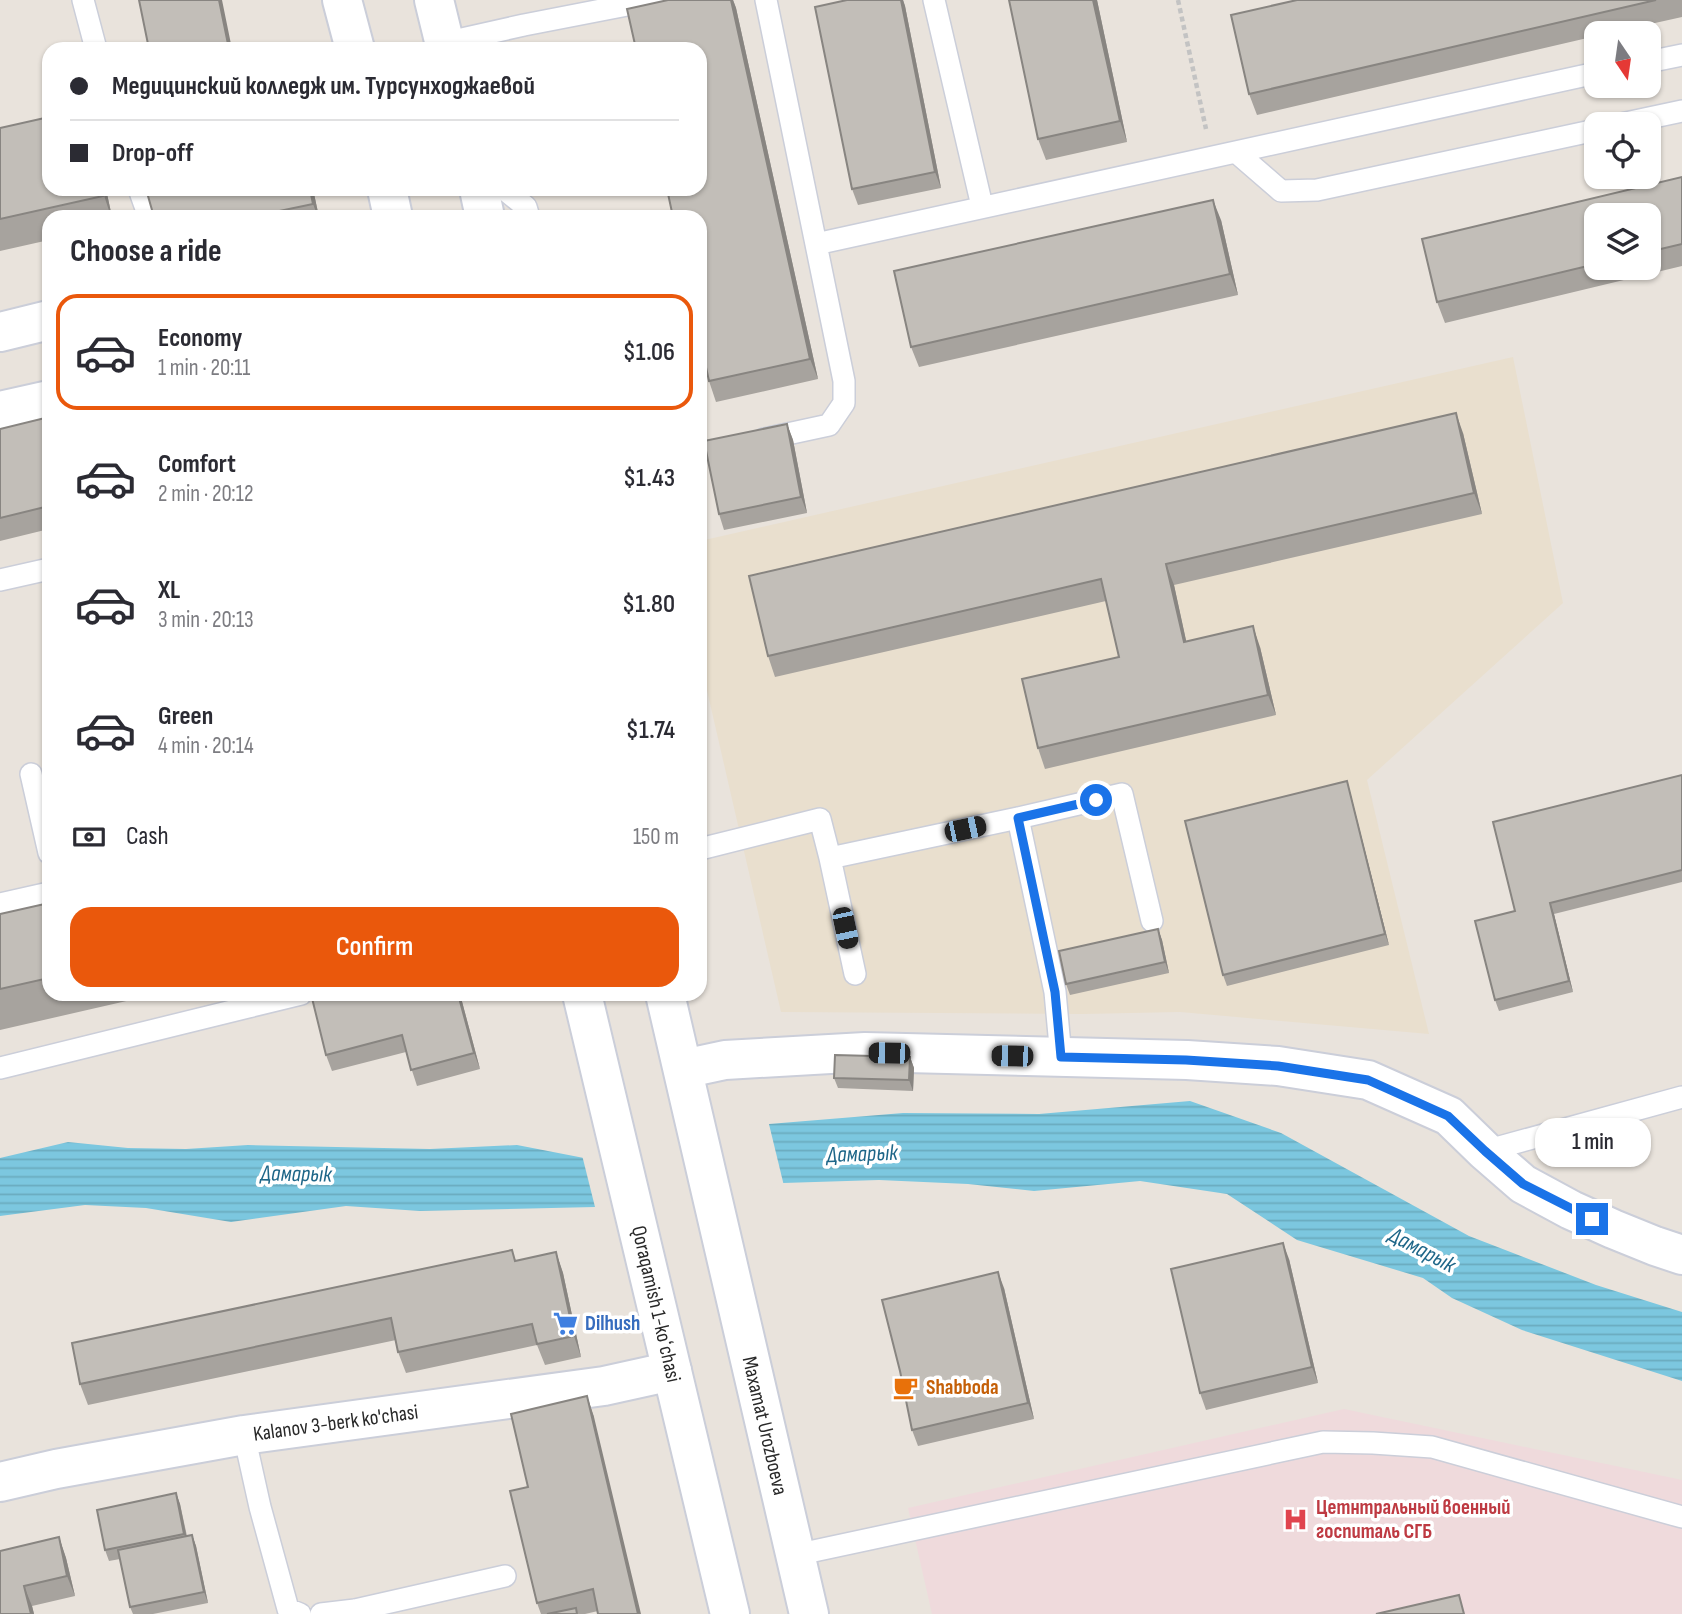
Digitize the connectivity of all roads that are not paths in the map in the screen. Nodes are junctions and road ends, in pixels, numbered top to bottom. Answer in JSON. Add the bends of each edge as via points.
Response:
{"nodes":[{"id":1,"x":83,"y":0,"type":"edge"},
{"id":2,"x":342,"y":0,"type":"edge"},
{"id":3,"x":434,"y":0,"type":"edge"},
{"id":4,"x":653,"y":0,"type":"edge"},
{"id":5,"x":766,"y":0,"type":"edge"},
{"id":6,"x":934,"y":0,"type":"edge"},
{"id":7,"x":94,"y":42,"type":"edge"},
{"id":8,"x":353,"y":42,"type":"edge"},
{"id":9,"x":444,"y":42,"type":"edge"},
{"id":10,"x":460,"y":42,"type":"edge"},
{"id":11,"x":1682,"y":55,"type":"edge"},
{"id":12,"x":1661,"y":59,"type":"edge"},
{"id":13,"x":1584,"y":77,"type":"edge"},
{"id":14,"x":1682,"y":111,"type":"edge"},
{"id":15,"x":1661,"y":115,"type":"edge"},
{"id":16,"x":1584,"y":133,"type":"edge"},
{"id":17,"x":1236,"y":152,"type":"junction"},
{"id":18,"x":512,"y":196,"type":"edge"},
{"id":19,"x":982,"y":206,"type":"junction"},
{"id":20,"x":527,"y":210,"type":"edge"},
{"id":21,"x":816,"y":244,"type":"junction"},
{"id":22,"x":42,"y":322,"type":"edge"},
{"id":23,"x":0,"y":332,"type":"edge"},
{"id":24,"x":42,"y":402,"type":"edge"},
{"id":25,"x":0,"y":411,"type":"edge"},
{"id":26,"x":739,"y":444,"type":"edge"},
{"id":27,"x":42,"y":571,"type":"edge"},
{"id":28,"x":0,"y":580,"type":"edge"},
{"id":29,"x":31,"y":774,"type":"dead end"},
{"id":30,"x":1018,"y":818,"type":"junction"},
{"id":31,"x":42,"y":822,"type":"edge"},
{"id":32,"x":707,"y":847,"type":"edge"},
{"id":33,"x":830,"y":858,"type":"junction"},
{"id":34,"x":42,"y":895,"type":"edge"},
{"id":35,"x":0,"y":904,"type":"edge"},
{"id":36,"x":1152,"y":921,"type":"dead end"},
{"id":37,"x":855,"y":974,"type":"dead end"},
{"id":38,"x":273,"y":1001,"type":"edge"},
{"id":39,"x":584,"y":1001,"type":"edge"},
{"id":40,"x":667,"y":1001,"type":"edge"},
{"id":41,"x":1061,"y":1057,"type":"junction"},
{"id":42,"x":0,"y":1068,"type":"edge"},
{"id":43,"x":685,"y":1077,"type":"junction"},
{"id":44,"x":1682,"y":1097,"type":"edge"},
{"id":45,"x":1485,"y":1151,"type":"junction"},
{"id":46,"x":1682,"y":1255,"type":"edge"},
{"id":47,"x":672,"y":1371,"type":"junction"},
{"id":48,"x":244,"y":1435,"type":"junction"},
{"id":49,"x":0,"y":1482,"type":"edge"},
{"id":50,"x":1682,"y":1517,"type":"edge"},
{"id":51,"x":795,"y":1555,"type":"junction"},
{"id":52,"x":505,"y":1576,"type":"dead end"},
{"id":53,"x":289,"y":1612,"type":"edge"},
{"id":54,"x":356,"y":1612,"type":"edge"},
{"id":55,"x":321,"y":1614,"type":"edge"},
{"id":56,"x":730,"y":1614,"type":"edge"},
{"id":57,"x":809,"y":1614,"type":"edge"}],
"edges":[{"from":1,"to":7,"type":"lane"},
{"from":2,"to":8,"type":"street"},
{"from":3,"to":9,"type":"street"},
{"from":4,"to":10,"type":"lane"},
{"from":5,"to":21,"type":"lane"},
{"from":6,"to":19,"type":"lane"},
{"from":11,"to":12,"type":"lane"},
{"from":13,"to":17,"type":"lane"},
{"from":14,"to":15,"type":"lane"},
{"from":16,"to":17,"type":"lane","via":[[1317,190],[1281,191]]},
{"from":17,"to":19,"type":"lane"},
{"from":18,"to":20,"type":"lane"},
{"from":19,"to":21,"type":"lane"},
{"from":21,"to":26,"type":"lane","via":[[844,382],[844,403],[829,425]]},
{"from":22,"to":23,"type":"street"},
{"from":24,"to":25,"type":"street"},
{"from":27,"to":28,"type":"lane"},
{"from":29,"to":31,"type":"lane"},
{"from":30,"to":33,"type":"lane"},
{"from":30,"to":36,"type":"lane","via":[[1122,794]]},
{"from":30,"to":41,"type":"lane","via":[[1055,992]]},
{"from":32,"to":33,"type":"lane","via":[[820,820]]},
{"from":33,"to":37,"type":"lane"},
{"from":34,"to":35,"type":"lane"},
{"from":38,"to":42,"type":"lane"},
{"from":39,"to":47,"type":"street","name":"Qoraqamish 1-koʻchasi"},
{"from":40,"to":43,"type":"street"},
{"from":41,"to":43,"type":"street","via":[[865,1052],[726,1060]]},
{"from":41,"to":45,"type":"street","via":[[1265,1065],[1368,1080],[1448,1116]]},
{"from":43,"to":51,"type":"street","name":"Maxamat Urozboeva"},
{"from":44,"to":45,"type":"lane"},
{"from":45,"to":46,"type":"street","via":[[1523,1184],[1613,1229]]},
{"from":47,"to":48,"type":"street","name":"Kalanov 3-berk ko'chasi","via":[[604,1386]]},
{"from":47,"to":56,"type":"street","name":"Qoraqamish 1-koʻchasi"},
{"from":48,"to":49,"type":"street","name":"Kalanov 3-berk ko'chasi"},
{"from":48,"to":53,"type":"lane"},
{"from":50,"to":51,"type":"lane","via":[[1432,1447],[1323,1442]]},
{"from":51,"to":57,"type":"street","name":"Maxamat Urozboeva"},
{"from":52,"to":54,"type":"lane"},
{"from":54,"to":55,"type":"lane"}]}
